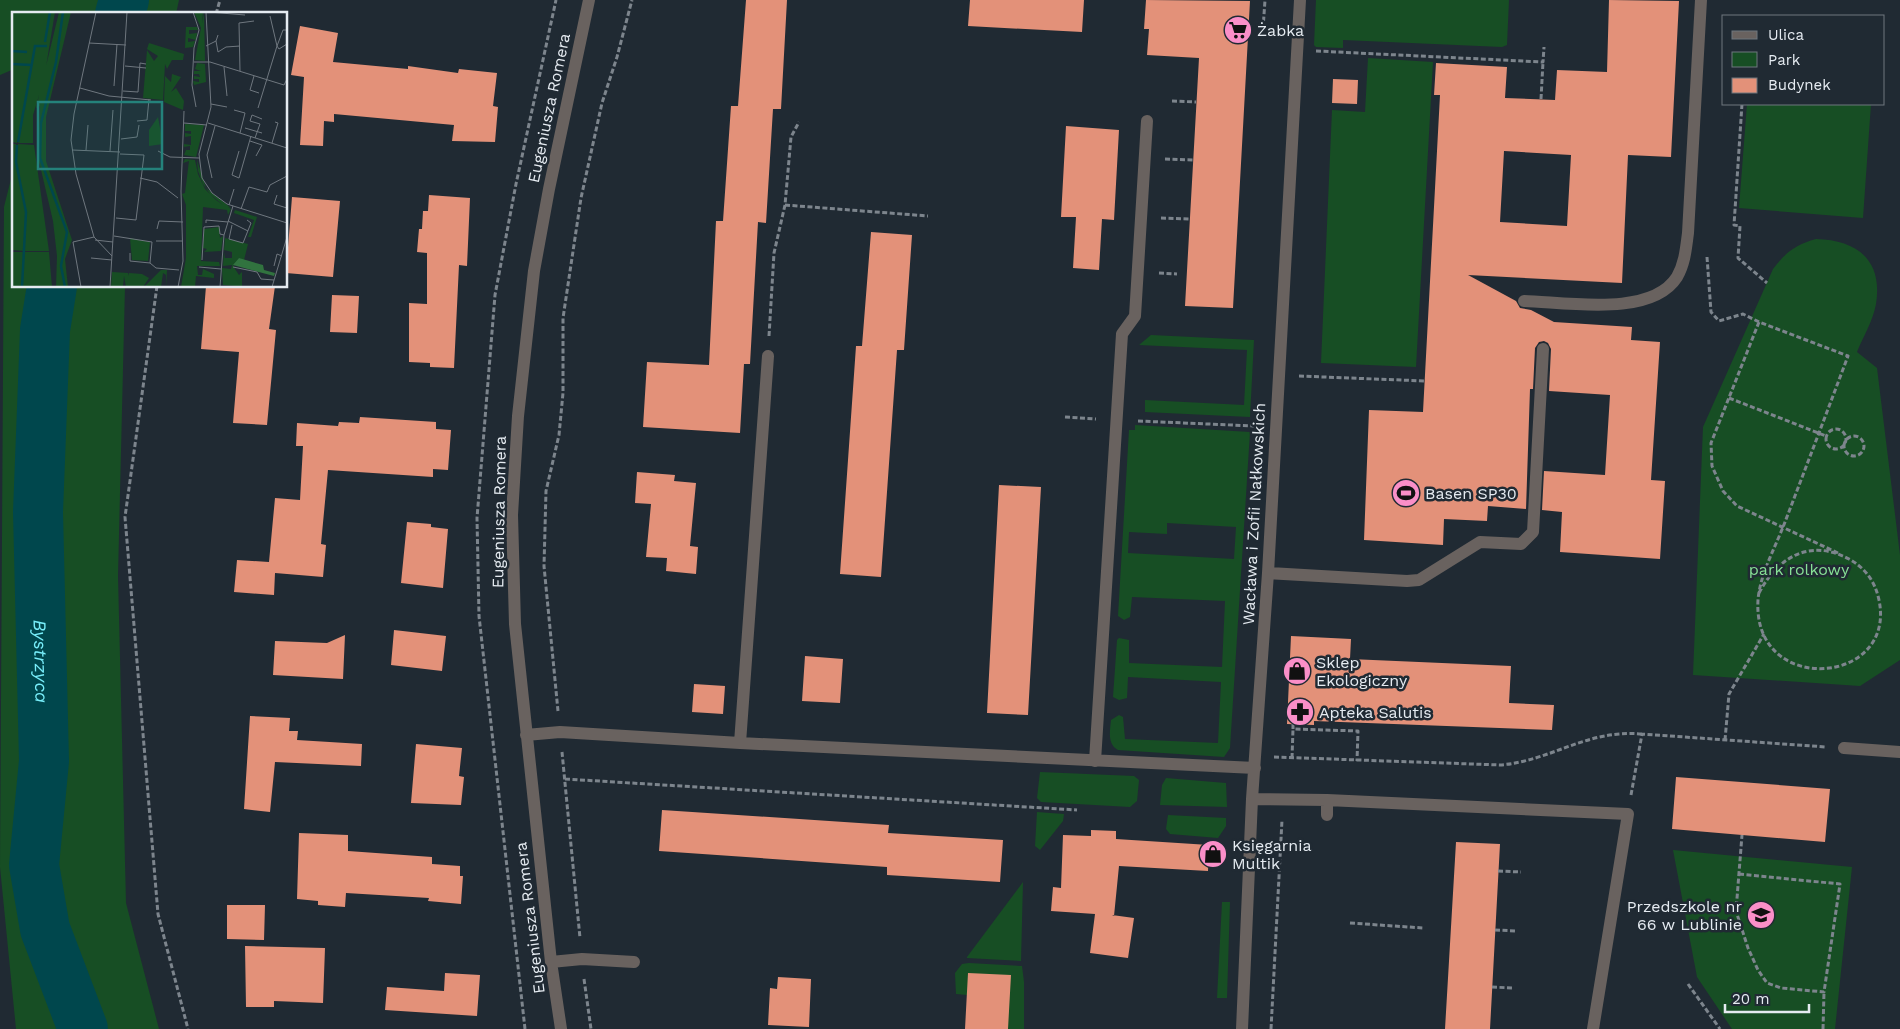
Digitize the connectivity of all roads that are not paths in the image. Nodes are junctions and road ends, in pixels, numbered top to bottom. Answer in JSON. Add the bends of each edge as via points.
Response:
{"nodes":[{"id":1,"x":589,"y":0,"type":"edge"},
{"id":2,"x":1300,"y":0,"type":"edge"},
{"id":3,"x":1701,"y":0,"type":"edge"},
{"id":4,"x":1147,"y":121,"type":"dead end"},
{"id":5,"x":1524,"y":301,"type":"dead end"},
{"id":6,"x":1543,"y":349,"type":"dead end"},
{"id":7,"x":768,"y":356,"type":"road end"},
{"id":8,"x":1268,"y":573,"type":"junction"},
{"id":9,"x":526,"y":735,"type":"junction"},
{"id":10,"x":740,"y":743,"type":"junction"},
{"id":11,"x":1844,"y":748,"type":"road end"},
{"id":12,"x":1900,"y":752,"type":"edge"},
{"id":13,"x":1095,"y":761,"type":"junction"},
{"id":14,"x":1255,"y":768,"type":"junction"},
{"id":15,"x":1252,"y":800,"type":"junction"},
{"id":16,"x":1327,"y":800,"type":"junction"},
{"id":17,"x":1326,"y":814,"type":"dead end"},
{"id":18,"x":551,"y":962,"type":"junction"},
{"id":19,"x":634,"y":962,"type":"dead end"},
{"id":20,"x":561,"y":1029,"type":"edge"},
{"id":21,"x":1242,"y":1029,"type":"edge"},
{"id":22,"x":1594,"y":1029,"type":"edge"}],
"edges":[{"from":1,"to":9,"type":"street","name":"Eugeniusza Romera","via":[[539,242],[518,416],[512,555]]},
{"from":2,"to":8,"type":"street","name":"Wacława i Zofii Nałkowskich"},
{"from":3,"to":5,"type":"street","via":[[1688,233],[1684,260],[1676,278],[1657,293],[1627,304]]},
{"from":4,"to":13,"type":"street","via":[[1135,316],[1122,334]]},
{"from":6,"to":8,"type":"street","via":[[1533,532],[1522,544],[1480,542],[1419,580]]},
{"from":7,"to":10,"type":"street"},
{"from":8,"to":14,"type":"street","name":"Wacława i Zofii Nałkowskich"},
{"from":9,"to":10,"type":"street","via":[[560,732]]},
{"from":9,"to":18,"type":"street","name":"Eugeniusza Romera"},
{"from":10,"to":13,"type":"street"},
{"from":11,"to":12,"type":"street"},
{"from":13,"to":14,"type":"street"},
{"from":14,"to":15,"type":"street","name":"Wacława i Zofii Nałkowskich"},
{"from":15,"to":16,"type":"street"},
{"from":15,"to":21,"type":"street","name":"Wacława i Zofii Nałkowskich"},
{"from":16,"to":17,"type":"street"},
{"from":16,"to":22,"type":"street","via":[[1628,814]]},
{"from":18,"to":19,"type":"street","via":[[582,959]]},
{"from":18,"to":20,"type":"street","name":"Eugeniusza Romera"}]}
